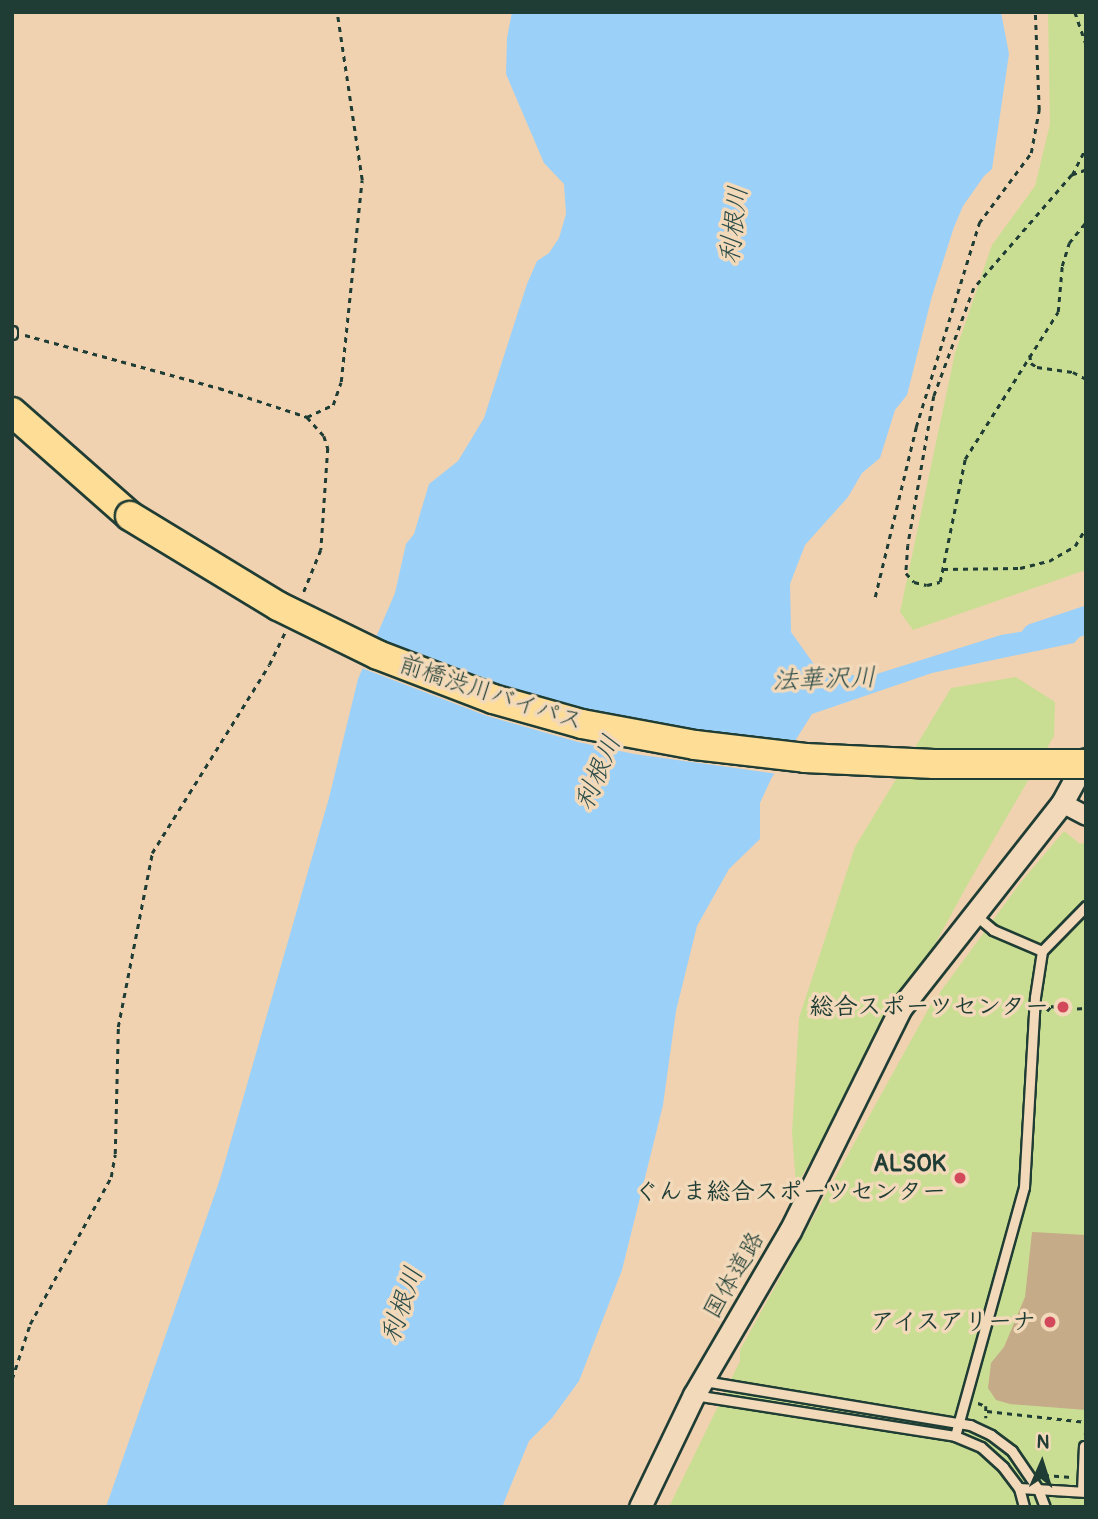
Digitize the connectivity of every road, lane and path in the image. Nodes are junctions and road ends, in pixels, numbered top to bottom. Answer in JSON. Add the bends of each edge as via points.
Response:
{"nodes":[{"id":1,"x":337,"y":12,"type":"edge"},
{"id":2,"x":1035,"y":12,"type":"edge"},
{"id":3,"x":1075,"y":12,"type":"edge"},
{"id":4,"x":1084,"y":32,"type":"edge"},
{"id":5,"x":1086,"y":44,"type":"edge"},
{"id":6,"x":1086,"y":148,"type":"edge"},
{"id":7,"x":1086,"y":170,"type":"edge"},
{"id":8,"x":1072,"y":175,"type":"junction"},
{"id":9,"x":1086,"y":222,"type":"edge"},
{"id":10,"x":12,"y":332,"type":"edge"},
{"id":11,"x":1030,"y":355,"type":"junction"},
{"id":12,"x":1086,"y":379,"type":"edge"},
{"id":13,"x":12,"y":412,"type":"edge"},
{"id":14,"x":307,"y":417,"type":"junction"},
{"id":15,"x":12,"y":431,"type":"edge"},
{"id":16,"x":130,"y":516,"type":"junction"},
{"id":17,"x":1086,"y":528,"type":"edge"},
{"id":18,"x":943,"y":569,"type":"junction"},
{"id":19,"x":302,"y":597,"type":"dead end"},
{"id":20,"x":875,"y":597,"type":"dead end"},
{"id":21,"x":285,"y":631,"type":"dead end"},
{"id":22,"x":1086,"y":759,"type":"edge"},
{"id":23,"x":1086,"y":764,"type":"edge"},
{"id":24,"x":1062,"y":803,"type":"junction"},
{"id":25,"x":1086,"y":816,"type":"edge"},
{"id":26,"x":1086,"y":906,"type":"edge"},
{"id":27,"x":974,"y":914,"type":"junction"},
{"id":28,"x":1042,"y":951,"type":"junction"},
{"id":29,"x":12,"y":1380,"type":"edge"},
{"id":30,"x":698,"y":1388,"type":"junction"},
{"id":31,"x":987,"y":1411,"type":"dead end"},
{"id":32,"x":958,"y":1421,"type":"junction"},
{"id":33,"x":1086,"y":1422,"type":"edge"},
{"id":34,"x":955,"y":1436,"type":"junction"},
{"id":35,"x":1084,"y":1446,"type":"edge"},
{"id":36,"x":1019,"y":1488,"type":"junction"},
{"id":37,"x":1038,"y":1489,"type":"junction"},
{"id":38,"x":1084,"y":1492,"type":"edge"},
{"id":39,"x":640,"y":1507,"type":"edge"},
{"id":40,"x":1024,"y":1507,"type":"edge"},
{"id":41,"x":1045,"y":1507,"type":"edge"}],
"edges":[{"from":1,"to":14,"type":"path","via":[[362,180],[341,382],[333,405]]},
{"from":2,"to":20,"type":"path","via":[[1039,110],[1031,153],[979,223],[915,427]]},
{"from":3,"to":4,"type":"path"},
{"from":4,"to":5,"type":"path"},
{"from":6,"to":8,"type":"path"},
{"from":7,"to":8,"type":"path"},
{"from":8,"to":18,"type":"path","via":[[974,288],[934,396],[906,573],[914,582],[927,585],[940,582]]},
{"from":9,"to":11,"type":"path","via":[[1069,243],[1058,312]]},
{"from":10,"to":14,"type":"path","via":[[219,388]]},
{"from":11,"to":12,"type":"path","via":[[1037,368],[1073,372]]},
{"from":11,"to":18,"type":"path","via":[[965,459]]},
{"from":13,"to":16,"type":"highway","name":"前橋渋川バイパス"},
{"from":14,"to":19,"type":"path","via":[[328,448],[321,551]]},
{"from":15,"to":16,"type":"highway"},
{"from":16,"to":23,"type":"highway","name":"前橋渋川バイパス","bridge":true,"via":[[278,606],[378,654],[493,699],[582,724],[695,745],[805,758]]},
{"from":17,"to":18,"type":"path","via":[[1074,546],[1049,561],[1020,568]]},
{"from":21,"to":29,"type":"path","via":[[269,665],[152,853],[118,1027],[111,1177],[30,1324]]},
{"from":22,"to":24,"type":"street","name":"国体道路"},
{"from":24,"to":25,"type":"street"},
{"from":24,"to":27,"type":"street","name":"国体道路"},
{"from":26,"to":28,"type":"lane"},
{"from":27,"to":28,"type":"lane","via":[[993,930]]},
{"from":27,"to":30,"type":"street","name":"国体道路","via":[[900,1009],[790,1231]]},
{"from":28,"to":32,"type":"lane","via":[[1024,1187]]},
{"from":30,"to":32,"type":"lane"},
{"from":30,"to":34,"type":"lane"},
{"from":30,"to":39,"type":"street","name":"国体道路"},
{"from":31,"to":33,"type":"path"},
{"from":32,"to":34,"type":"lane"},
{"from":32,"to":37,"type":"lane","via":[[1002,1442]]},
{"from":34,"to":36,"type":"lane","via":[[991,1455]]},
{"from":35,"to":38,"type":"lane"},
{"from":36,"to":37,"type":"lane"},
{"from":36,"to":40,"type":"lane"},
{"from":37,"to":38,"type":"lane"},
{"from":37,"to":41,"type":"lane"}]}
